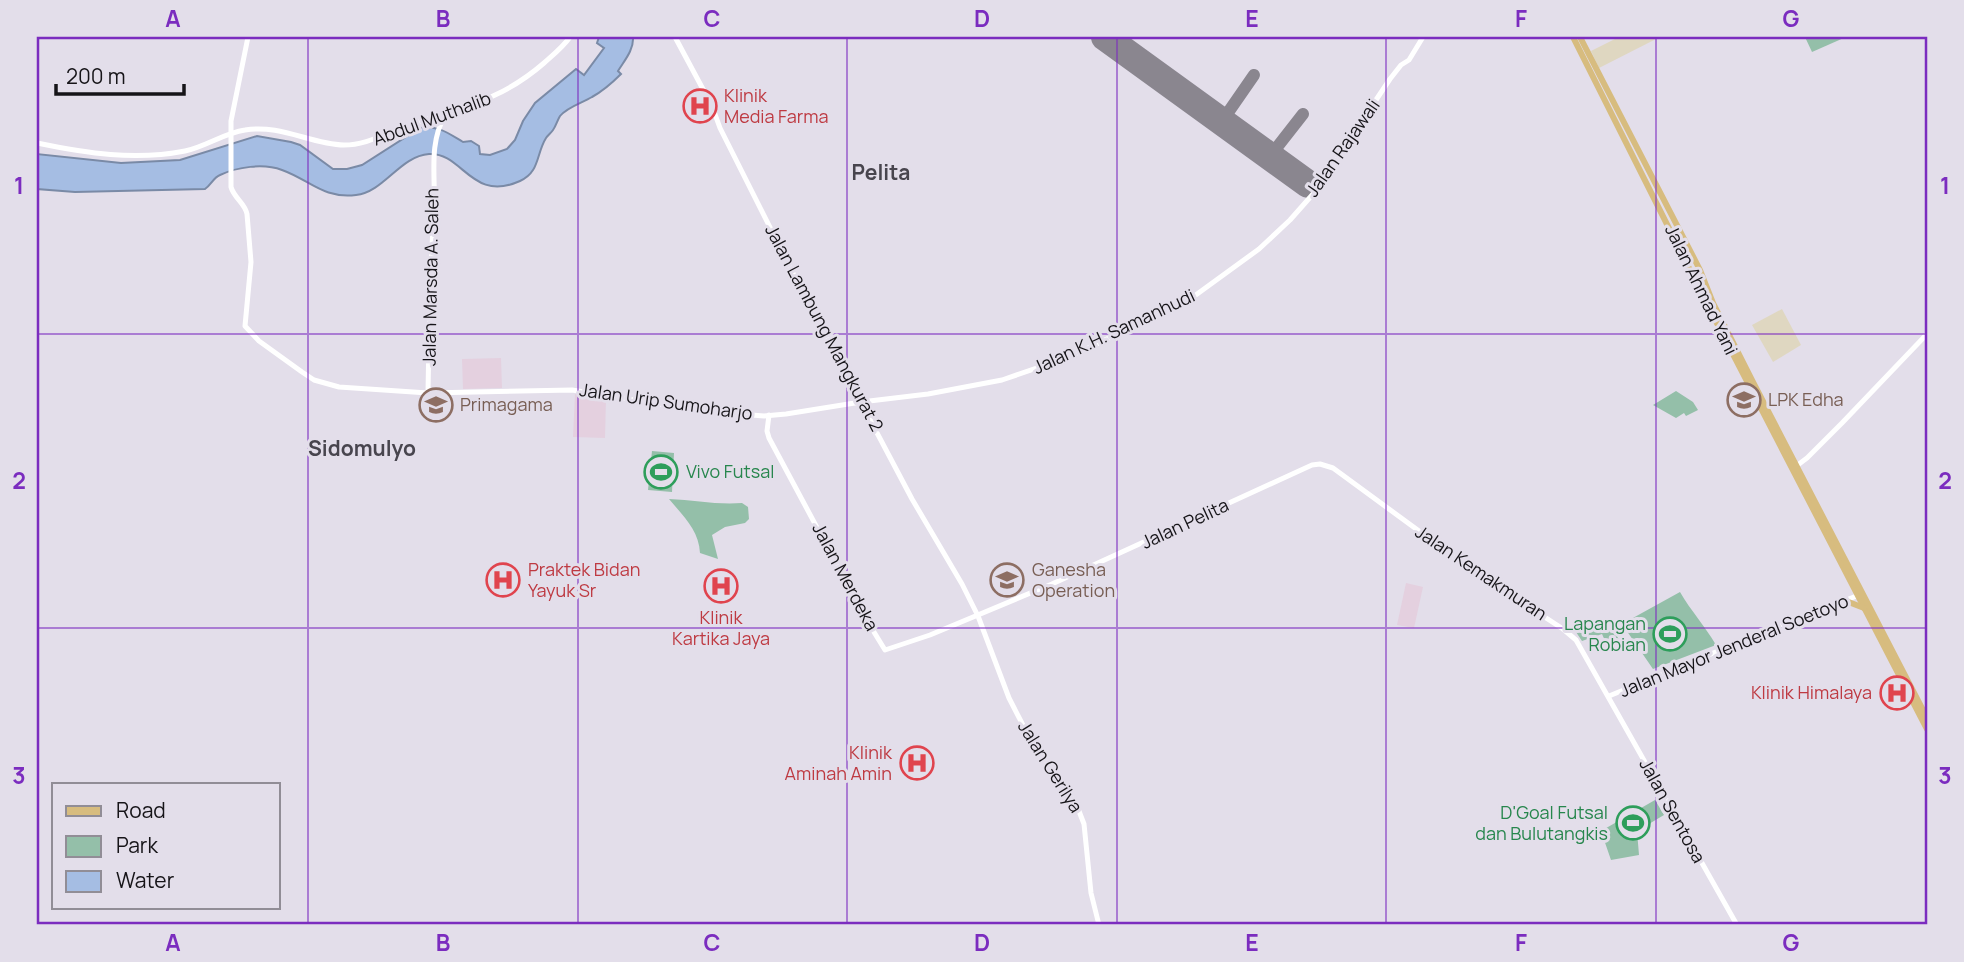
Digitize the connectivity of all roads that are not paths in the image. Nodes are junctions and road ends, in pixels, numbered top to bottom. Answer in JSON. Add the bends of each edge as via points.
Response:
{"nodes":[{"id":1,"x":248,"y":37,"type":"edge"},
{"id":2,"x":569,"y":37,"type":"edge"},
{"id":3,"x":675,"y":37,"type":"edge"},
{"id":4,"x":1423,"y":37,"type":"edge"},
{"id":5,"x":1573,"y":37,"type":"edge"},
{"id":6,"x":1580,"y":37,"type":"edge"},
{"id":7,"x":445,"y":114,"type":"junction"},
{"id":8,"x":232,"y":135,"type":"junction"},
{"id":9,"x":37,"y":143,"type":"edge"},
{"id":10,"x":1299,"y":210,"type":"joint"},
{"id":11,"x":1711,"y":304,"type":"junction"},
{"id":12,"x":1927,"y":334,"type":"edge"},
{"id":13,"x":428,"y":393,"type":"junction"},
{"id":14,"x":861,"y":402,"type":"junction"},
{"id":15,"x":769,"y":415,"type":"junction"},
{"id":16,"x":1795,"y":467,"type":"junction"},
{"id":17,"x":1333,"y":468,"type":"joint"},
{"id":18,"x":1861,"y":594,"type":"junction"},
{"id":19,"x":1846,"y":601,"type":"junction"},
{"id":20,"x":1865,"y":609,"type":"junction"},
{"id":21,"x":978,"y":616,"type":"junction"},
{"id":22,"x":1609,"y":696,"type":"junction"},
{"id":23,"x":1927,"y":718,"type":"edge"},
{"id":24,"x":1927,"y":729,"type":"edge"},
{"id":25,"x":1099,"y":925,"type":"edge"},
{"id":26,"x":1737,"y":925,"type":"edge"}],
"edges":[{"from":1,"to":8,"type":"street"},
{"from":2,"to":7,"type":"street","name":"Abdul Muthalib","via":[[514,87]]},
{"from":3,"to":14,"type":"street","name":"Jalan Lambung Mangkurat 2"},
{"from":4,"to":10,"type":"street","name":"Jalan Rajawali"},
{"from":5,"to":11,"type":"main road","name":"Jalan Ahmad Yani"},
{"from":6,"to":11,"type":"main road","name":"Jalan Ahmad Yani","via":[[1683,237]]},
{"from":7,"to":8,"type":"street","name":"Abdul Muthalib","via":[[367,143],[347,145],[276,130],[245,130]]},
{"from":7,"to":13,"type":"street","name":"Jalan Marsda A. Saleh","via":[[433,161]]},
{"from":8,"to":9,"type":"street","name":"Abdul Muthalib","via":[[183,151],[131,156]]},
{"from":8,"to":13,"type":"street","name":"Jalan Urip Sumoharjo","via":[[231,187],[247,214],[251,262],[244,321],[249,332],[320,382]]},
{"from":10,"to":14,"type":"street","name":"Jalan K.H. Samanhudi","via":[[1246,260],[1192,297],[1072,356],[1002,380]]},
{"from":11,"to":16,"type":"main road","name":"Jalan Ahmad Yani"},
{"from":12,"to":16,"type":"street"},
{"from":13,"to":15,"type":"street","name":"Jalan Urip Sumoharjo","via":[[572,390],[703,411]]},
{"from":14,"to":15,"type":"street","name":"Jalan Urip Sumoharjo"},
{"from":14,"to":21,"type":"street","name":"Jalan Lambung Mangkurat 2"},
{"from":15,"to":21,"type":"street","name":"Jalan Merdeka","via":[[769,438],[883,649]]},
{"from":16,"to":18,"type":"main road","name":"Jalan Ahmad Yani"},
{"from":17,"to":21,"type":"street","name":"Jalan Pelita","via":[[1314,464]]},
{"from":17,"to":22,"type":"street","name":"Jalan Kemakmuran","via":[[1464,564],[1563,629],[1576,640]]},
{"from":18,"to":19,"type":"street","name":"Jalan Mayor Jenderal Soetoyo"},
{"from":18,"to":20,"type":"main road","name":"Jalan Ahmad Yani"},
{"from":18,"to":23,"type":"main road","name":"Jalan Ahmad Yani"},
{"from":19,"to":20,"type":"main road"},
{"from":19,"to":22,"type":"street","name":"Jalan Mayor Jenderal Soetoyo"},
{"from":20,"to":24,"type":"main road","name":"Jalan Ahmad Yani"},
{"from":21,"to":25,"type":"street","name":"Jalan Gerilya","via":[[1027,733],[1082,817]]},
{"from":22,"to":26,"type":"street","name":"Jalan Sentosa"}]}
